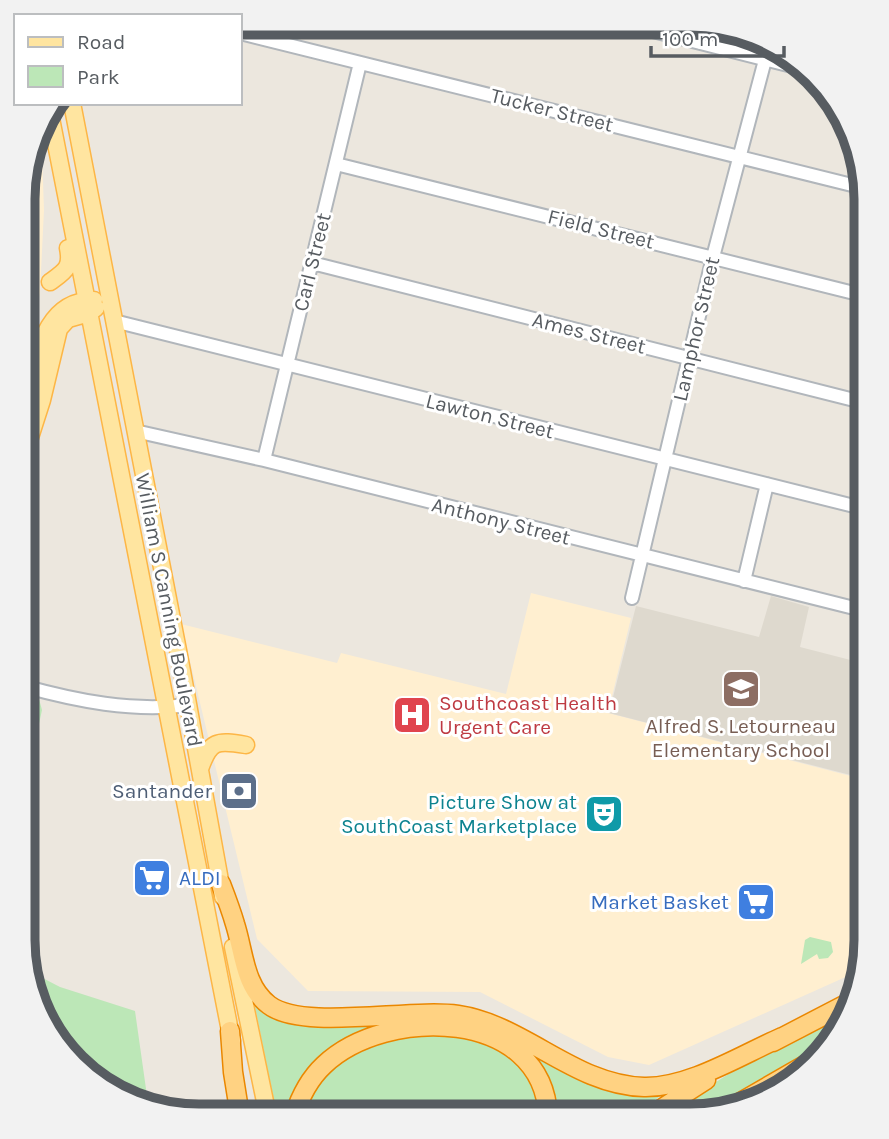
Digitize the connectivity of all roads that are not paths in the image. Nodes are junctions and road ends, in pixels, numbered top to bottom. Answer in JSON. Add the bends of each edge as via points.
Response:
{"nodes":[{"id":1,"x":248,"y":35,"type":"edge"},
{"id":2,"x":665,"y":35,"type":"edge"},
{"id":3,"x":765,"y":60,"type":"junction"},
{"id":4,"x":360,"y":63,"type":"junction"},
{"id":5,"x":783,"y":64,"type":"edge"},
{"id":6,"x":72,"y":105,"type":"edge"},
{"id":7,"x":52,"y":126,"type":"edge"},
{"id":8,"x":740,"y":157,"type":"junction"},
{"id":9,"x":336,"y":164,"type":"junction"},
{"id":10,"x":853,"y":185,"type":"edge"},
{"id":11,"x":68,"y":207,"type":"junction"},
{"id":12,"x":713,"y":257,"type":"junction"},
{"id":13,"x":312,"y":263,"type":"junction"},
{"id":14,"x":50,"y":282,"type":"dead end"},
{"id":15,"x":854,"y":293,"type":"edge"},
{"id":16,"x":109,"y":299,"type":"junction"},
{"id":17,"x":87,"y":306,"type":"junction"},
{"id":18,"x":114,"y":321,"type":"junction"},
{"id":19,"x":689,"y":358,"type":"junction"},
{"id":20,"x":287,"y":366,"type":"junction"},
{"id":21,"x":102,"y":382,"type":"junction"},
{"id":22,"x":35,"y":390,"type":"edge"},
{"id":23,"x":854,"y":400,"type":"edge"},
{"id":24,"x":135,"y":431,"type":"junction"},
{"id":25,"x":264,"y":460,"type":"junction"},
{"id":26,"x":665,"y":460,"type":"junction"},
{"id":27,"x":767,"y":484,"type":"junction"},
{"id":28,"x":854,"y":506,"type":"edge"},
{"id":29,"x":642,"y":555,"type":"junction"},
{"id":30,"x":744,"y":581,"type":"junction"},
{"id":31,"x":632,"y":598,"type":"dead end"},
{"id":32,"x":854,"y":608,"type":"edge"},
{"id":33,"x":35,"y":689,"type":"edge"},
{"id":34,"x":188,"y":705,"type":"junction"},
{"id":35,"x":166,"y":708,"type":"junction"},
{"id":36,"x":246,"y":745,"type":"dead end"},
{"id":37,"x":200,"y":769,"type":"junction"},
{"id":38,"x":221,"y":884,"type":"junction"},
{"id":39,"x":840,"y":1007,"type":"edge"},
{"id":40,"x":230,"y":1031,"type":"junction"},
{"id":41,"x":782,"y":1037,"type":"junction"},
{"id":42,"x":238,"y":1104,"type":"edge"},
{"id":43,"x":245,"y":1104,"type":"edge"},
{"id":44,"x":266,"y":1104,"type":"edge"},
{"id":45,"x":300,"y":1104,"type":"edge"},
{"id":46,"x":546,"y":1104,"type":"edge"},
{"id":47,"x":669,"y":1104,"type":"edge"}],
"edges":[{"from":1,"to":4,"type":"street","name":"Tucker Street"},
{"from":2,"to":3,"type":"street"},
{"from":3,"to":5,"type":"street"},
{"from":3,"to":8,"type":"street","name":"Lamphor Street"},
{"from":4,"to":8,"type":"street","name":"Tucker Street"},
{"from":4,"to":9,"type":"street","name":"Carl Street"},
{"from":6,"to":16,"type":"main road","name":"William S Canning Boulevard"},
{"from":7,"to":11,"type":"main road","name":"William S Canning Boulevard"},
{"from":8,"to":10,"type":"street","name":"Tucker Street"},
{"from":8,"to":12,"type":"street","name":"Lamphor Street"},
{"from":9,"to":12,"type":"street","name":"Field Street"},
{"from":9,"to":13,"type":"street","name":"Carl Street"},
{"from":11,"to":14,"type":"main road","via":[[70,261]]},
{"from":11,"to":17,"type":"main road","name":"William S Canning Boulevard"},
{"from":12,"to":15,"type":"street","name":"Field Street"},
{"from":12,"to":19,"type":"street","name":"Lamphor Street"},
{"from":13,"to":19,"type":"street","name":"Ames Street"},
{"from":13,"to":20,"type":"street","name":"Carl Street"},
{"from":16,"to":17,"type":"main road"},
{"from":16,"to":18,"type":"main road","name":"William S Canning Boulevard"},
{"from":17,"to":21,"type":"main road","name":"William S Canning Boulevard"},
{"from":17,"to":22,"type":"main road","via":[[59,329]]},
{"from":18,"to":20,"type":"street","name":"Lawton Street"},
{"from":18,"to":24,"type":"main road","name":"William S Canning Boulevard"},
{"from":19,"to":23,"type":"street","name":"Ames Street"},
{"from":19,"to":26,"type":"street","name":"Lamphor Street"},
{"from":20,"to":25,"type":"street","name":"Carl Street"},
{"from":20,"to":26,"type":"street","name":"Lawton Street"},
{"from":21,"to":24,"type":"main road","via":[[113,400],[118,424],[124,431]]},
{"from":21,"to":35,"type":"main road","name":"William S Canning Boulevard"},
{"from":24,"to":25,"type":"street","name":"Anthony Street"},
{"from":24,"to":34,"type":"main road","name":"William S Canning Boulevard"},
{"from":25,"to":29,"type":"street","name":"Anthony Street"},
{"from":26,"to":27,"type":"street","name":"Lawton Street"},
{"from":26,"to":29,"type":"street","name":"Lamphor Street"},
{"from":27,"to":28,"type":"street","name":"Lawton Street"},
{"from":27,"to":30,"type":"street"},
{"from":29,"to":30,"type":"street","name":"Anthony Street"},
{"from":29,"to":31,"type":"street","name":"Lamphor Street"},
{"from":30,"to":32,"type":"street","name":"Anthony Street"},
{"from":33,"to":35,"type":"street","via":[[115,706]]},
{"from":34,"to":35,"type":"street"},
{"from":34,"to":37,"type":"main road","name":"William S Canning Boulevard"},
{"from":35,"to":40,"type":"main road","name":"William S Canning Boulevard"},
{"from":36,"to":37,"type":"main road","via":[[219,742],[208,750]]},
{"from":37,"to":38,"type":"main road","name":"William S Canning Boulevard"},
{"from":38,"to":41,"type":"highway","via":[[250,980],[266,1003],[286,1014],[470,1017],[507,1030],[596,1077],[645,1087],[691,1078]]},
{"from":38,"to":44,"type":"main road","name":"William S Canning Boulevard"},
{"from":39,"to":41,"type":"highway"},
{"from":40,"to":42,"type":"highway"},
{"from":40,"to":43,"type":"main road","name":"William S Canning Boulevard"},
{"from":41,"to":47,"type":"highway"},
{"from":45,"to":46,"type":"highway","via":[[311,1081],[337,1054],[382,1033],[432,1026],[478,1033],[516,1051],[540,1081]]}]}
